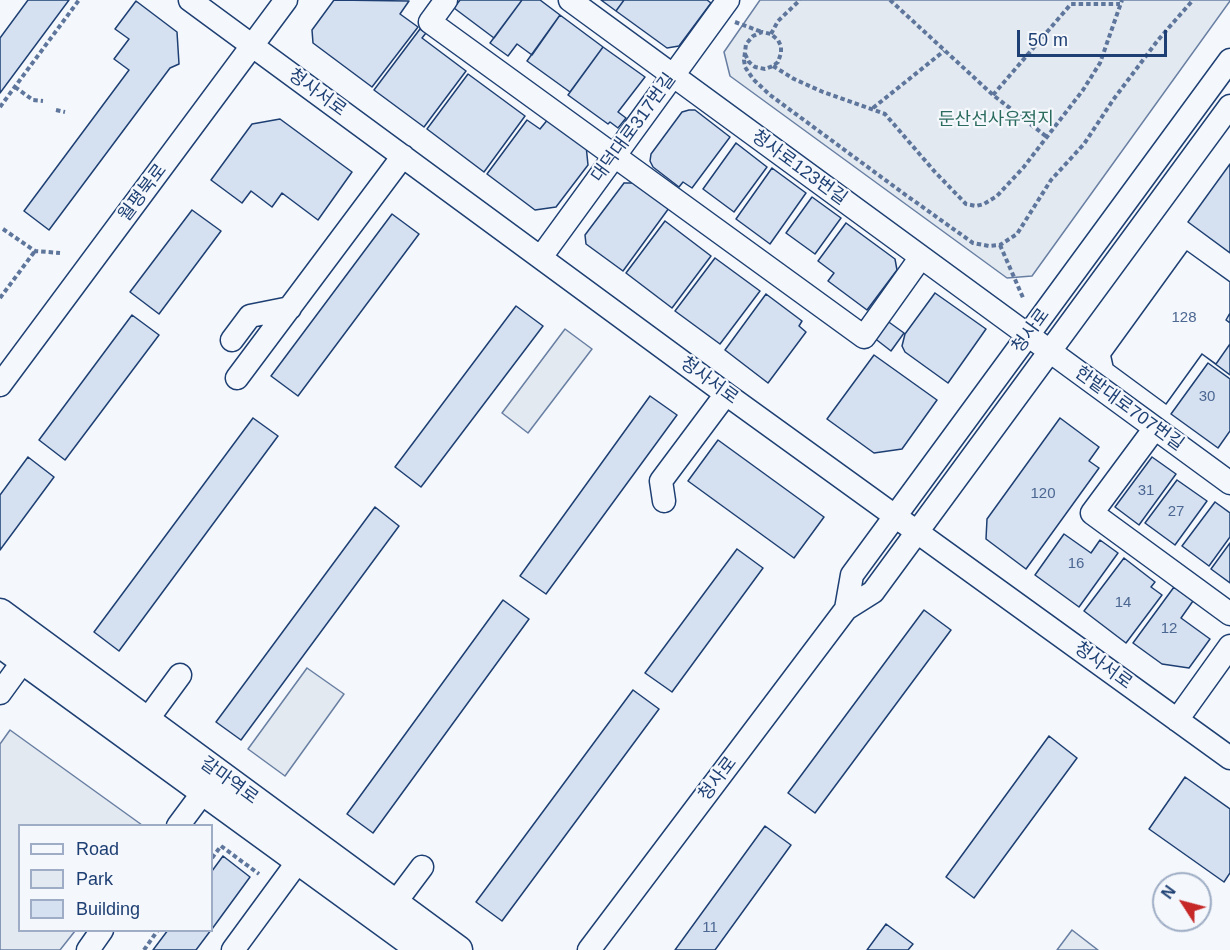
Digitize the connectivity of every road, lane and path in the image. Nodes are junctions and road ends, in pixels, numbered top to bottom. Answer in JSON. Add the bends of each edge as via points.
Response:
{"nodes":[{"id":1,"x":79,"y":0,"type":"edge"},
{"id":2,"x":190,"y":0,"type":"edge"},
{"id":3,"x":286,"y":0,"type":"edge"},
{"id":4,"x":446,"y":0,"type":"edge"},
{"id":5,"x":570,"y":0,"type":"edge"},
{"id":6,"x":800,"y":0,"type":"edge"},
{"id":7,"x":890,"y":0,"type":"edge"},
{"id":8,"x":1067,"y":0,"type":"edge"},
{"id":9,"x":1193,"y":0,"type":"edge"},
{"id":10,"x":1121,"y":2,"type":"edge"},
{"id":11,"x":1071,"y":4,"type":"junction"},
{"id":12,"x":727,"y":9,"type":"edge"},
{"id":13,"x":762,"y":32,"type":"junction"},
{"id":14,"x":771,"y":34,"type":"junction"},
{"id":15,"x":253,"y":46,"type":"junction"},
{"id":16,"x":944,"y":51,"type":"junction"},
{"id":17,"x":745,"y":54,"type":"junction"},
{"id":18,"x":1230,"y":60,"type":"edge"},
{"id":19,"x":773,"y":66,"type":"junction"},
{"id":20,"x":673,"y":75,"type":"junction"},
{"id":21,"x":15,"y":87,"type":"junction"},
{"id":22,"x":993,"y":95,"type":"junction"},
{"id":23,"x":43,"y":101,"type":"dead end"},
{"id":24,"x":1230,"y":106,"type":"edge"},
{"id":25,"x":0,"y":107,"type":"edge"},
{"id":26,"x":873,"y":108,"type":"junction"},
{"id":27,"x":56,"y":111,"type":"dead end"},
{"id":28,"x":65,"y":112,"type":"dead end"},
{"id":29,"x":1047,"y":136,"type":"junction"},
{"id":30,"x":403,"y":156,"type":"junction"},
{"id":31,"x":614,"y":156,"type":"junction"},
{"id":32,"x":3,"y":229,"type":"dead end"},
{"id":33,"x":1000,"y":245,"type":"junction"},
{"id":34,"x":35,"y":250,"type":"junction"},
{"id":35,"x":60,"y":253,"type":"dead end"},
{"id":36,"x":541,"y":257,"type":"junction"},
{"id":37,"x":921,"y":257,"type":"junction"},
{"id":38,"x":0,"y":298,"type":"edge"},
{"id":39,"x":1024,"y":300,"type":"dead end"},
{"id":40,"x":290,"y":308,"type":"junction"},
{"id":41,"x":1028,"y":335,"type":"junction"},
{"id":42,"x":232,"y":340,"type":"dead end"},
{"id":43,"x":1050,"y":352,"type":"junction"},
{"id":44,"x":237,"y":378,"type":"dead end"},
{"id":45,"x":0,"y":385,"type":"edge"},
{"id":46,"x":726,"y":394,"type":"junction"},
{"id":47,"x":1155,"y":428,"type":"junction"},
{"id":48,"x":1227,"y":474,"type":"edge"},
{"id":49,"x":664,"y":501,"type":"dead end"},
{"id":50,"x":895,"y":516,"type":"junction"},
{"id":51,"x":917,"y":532,"type":"junction"},
{"id":52,"x":846,"y":609,"type":"junction"},
{"id":53,"x":0,"y":613,"type":"edge"},
{"id":54,"x":1230,"y":614,"type":"edge"},
{"id":55,"x":0,"y":643,"type":"edge"},
{"id":56,"x":1230,"y":645,"type":"edge"},
{"id":57,"x":24,"y":660,"type":"junction"},
{"id":58,"x":180,"y":675,"type":"dead end"},
{"id":59,"x":0,"y":693,"type":"edge"},
{"id":60,"x":147,"y":720,"type":"junction"},
{"id":61,"x":1177,"y":720,"type":"junction"},
{"id":62,"x":1230,"y":758,"type":"edge"},
{"id":63,"x":204,"y":791,"type":"junction"},
{"id":64,"x":179,"y":824,"type":"edge"},
{"id":65,"x":213,"y":857,"type":"edge"},
{"id":66,"x":299,"y":860,"type":"junction"},
{"id":67,"x":422,"y":867,"type":"dead end"},
{"id":68,"x":259,"y":874,"type":"dead end"},
{"id":69,"x":395,"y":903,"type":"junction"},
{"id":70,"x":101,"y":932,"type":"edge"},
{"id":71,"x":157,"y":932,"type":"edge"},
{"id":72,"x":88,"y":950,"type":"edge"},
{"id":73,"x":144,"y":950,"type":"edge"},
{"id":74,"x":233,"y":950,"type":"edge"},
{"id":75,"x":422,"y":950,"type":"edge"},
{"id":76,"x":458,"y":950,"type":"edge"},
{"id":77,"x":590,"y":950,"type":"edge"}],
"edges":[{"from":1,"to":21,"type":"path"},
{"from":2,"to":15,"type":"street","name":"청사서로"},
{"from":3,"to":15,"type":"street","name":"월평북로"},
{"from":4,"to":31,"type":"street","via":[[430,22]]},
{"from":5,"to":20,"type":"street","name":"청사로123번길"},
{"from":6,"to":14,"type":"path","via":[[778,21]]},
{"from":7,"to":16,"type":"path"},
{"from":8,"to":11,"type":"path"},
{"from":9,"to":33,"type":"path","via":[[1158,40],[1084,144],[1051,180],[1017,234]]},
{"from":10,"to":11,"type":"path"},
{"from":10,"to":29,"type":"path","via":[[1100,63]]},
{"from":11,"to":22,"type":"path"},
{"from":12,"to":13,"type":"path"},
{"from":12,"to":20,"type":"street","name":"대덕대로317번길"},
{"from":13,"to":14,"type":"path"},
{"from":13,"to":17,"type":"path","via":[[746,44]]},
{"from":14,"to":19,"type":"path","via":[[781,46],[778,62]]},
{"from":15,"to":30,"type":"street","name":"청사서로"},
{"from":15,"to":45,"type":"street","name":"월평북로"},
{"from":16,"to":22,"type":"path"},
{"from":16,"to":26,"type":"path"},
{"from":17,"to":19,"type":"path","via":[[755,67]]},
{"from":17,"to":33,"type":"path","via":[[745,67],[753,79],[806,122],[973,243]]},
{"from":18,"to":41,"type":"street","name":"청사로"},
{"from":19,"to":26,"type":"path","via":[[823,92]]},
{"from":20,"to":31,"type":"street","name":"대덕대로317번길"},
{"from":20,"to":37,"type":"street","name":"청사로123번길"},
{"from":21,"to":23,"type":"path","via":[[33,100]]},
{"from":21,"to":25,"type":"path"},
{"from":22,"to":29,"type":"path"},
{"from":24,"to":43,"type":"street","name":"청사로"},
{"from":26,"to":29,"type":"path","via":[[885,114],[966,204],[976,206],[997,196]]},
{"from":27,"to":28,"type":"path"},
{"from":30,"to":36,"type":"street","name":"청사서로"},
{"from":30,"to":40,"type":"street"},
{"from":31,"to":36,"type":"street","name":"대덕대로317번길"},
{"from":31,"to":37,"type":"street","via":[[864,337]]},
{"from":32,"to":34,"type":"path"},
{"from":33,"to":39,"type":"path"},
{"from":34,"to":35,"type":"path"},
{"from":34,"to":38,"type":"path"},
{"from":36,"to":46,"type":"street","name":"청사서로"},
{"from":37,"to":41,"type":"street","name":"청사로123번길"},
{"from":40,"to":42,"type":"street","via":[[250,316]]},
{"from":40,"to":44,"type":"street"},
{"from":41,"to":43,"type":"street","name":"한밭대로707번길"},
{"from":41,"to":50,"type":"street","name":"청사로"},
{"from":43,"to":47,"type":"street","name":"한밭대로707번길"},
{"from":43,"to":51,"type":"street","name":"청사로"},
{"from":46,"to":49,"type":"street","via":[[661,482]]},
{"from":46,"to":50,"type":"street","name":"청사서로"},
{"from":47,"to":48,"type":"street","name":"한밭대로707번길"},
{"from":47,"to":54,"type":"street","via":[[1092,513]]},
{"from":50,"to":51,"type":"street","name":"청사서로"},
{"from":50,"to":52,"type":"street","name":"청사로","via":[[852,575]]},
{"from":51,"to":52,"type":"street","name":"청사로","via":[[873,592]]},
{"from":51,"to":61,"type":"street","name":"청사서로"},
{"from":52,"to":77,"type":"street","name":"청사로"},
{"from":53,"to":60,"type":"main road","name":"갈마역로"},
{"from":55,"to":57,"type":"main road","name":"갈마역로"},
{"from":56,"to":61,"type":"street"},
{"from":57,"to":59,"type":"street"},
{"from":57,"to":63,"type":"main road","name":"갈마역로"},
{"from":58,"to":60,"type":"street"},
{"from":60,"to":69,"type":"main road","name":"갈마역로"},
{"from":61,"to":62,"type":"street","name":"청사서로"},
{"from":63,"to":64,"type":"street"},
{"from":63,"to":66,"type":"main road","name":"갈마역로"},
{"from":65,"to":68,"type":"path","via":[[221,846]]},
{"from":66,"to":74,"type":"street"},
{"from":66,"to":75,"type":"main road","name":"갈마역로"},
{"from":67,"to":69,"type":"street"},
{"from":69,"to":76,"type":"main road","name":"갈마역로"},
{"from":70,"to":72,"type":"street"},
{"from":71,"to":73,"type":"path"}]}
